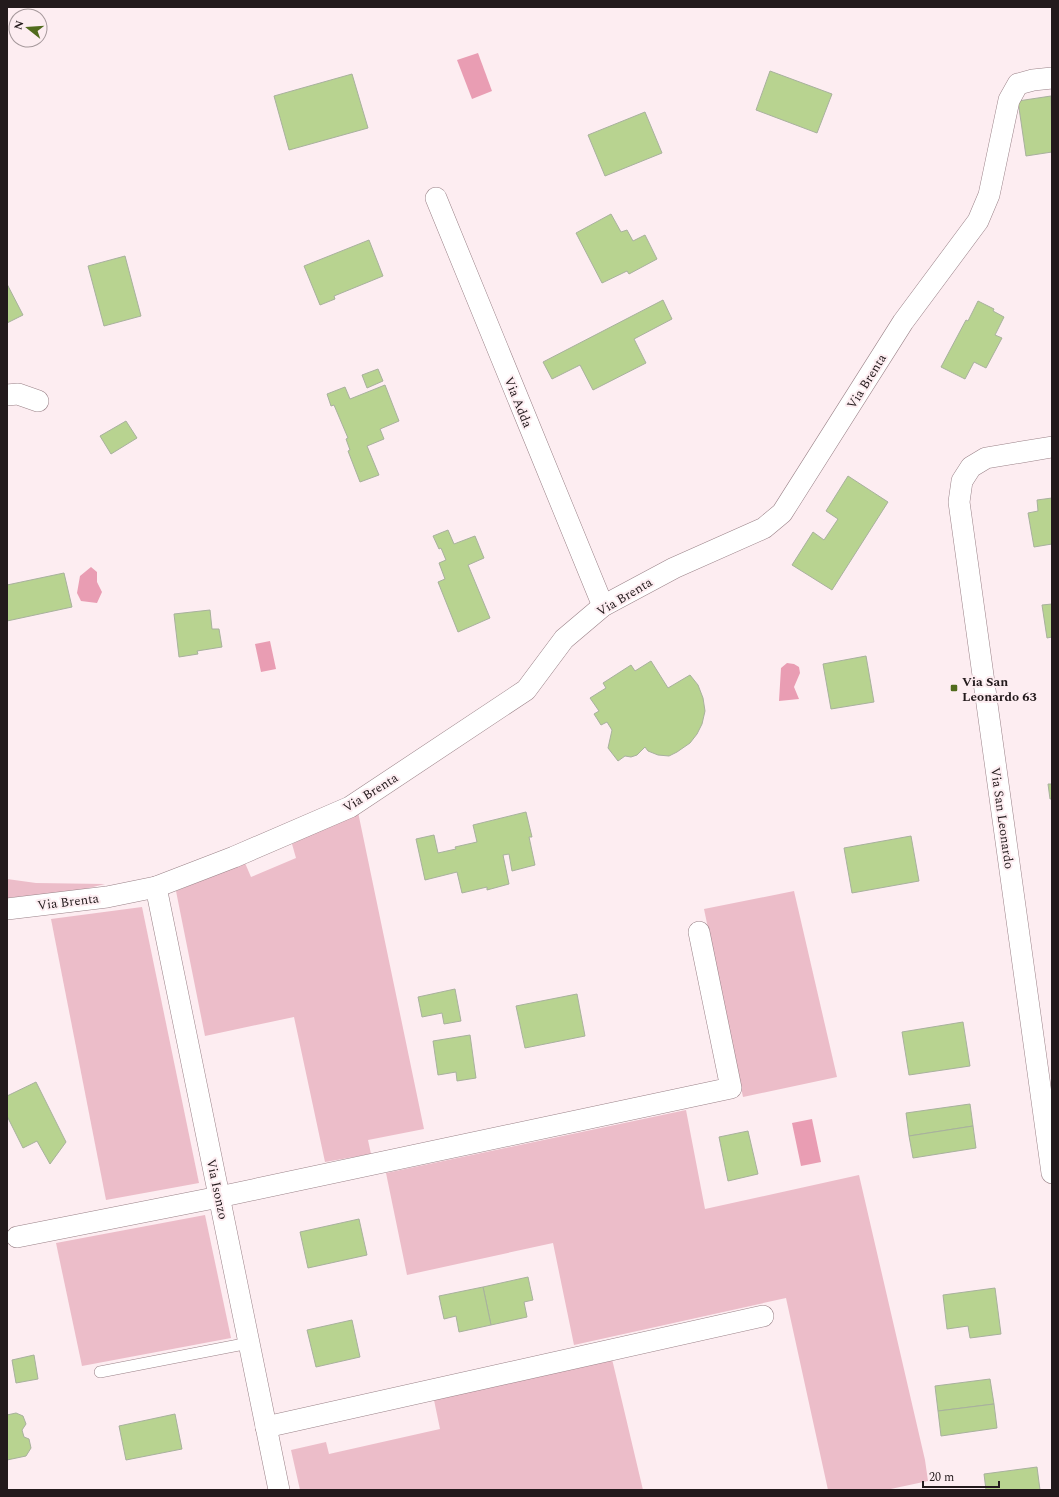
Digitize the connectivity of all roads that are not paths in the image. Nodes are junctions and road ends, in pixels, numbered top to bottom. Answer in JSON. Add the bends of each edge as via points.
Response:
{"nodes":[{"id":1,"x":1052,"y":78,"type":"edge"},
{"id":2,"x":436,"y":198,"type":"dead end"},
{"id":3,"x":7,"y":395,"type":"edge"},
{"id":4,"x":38,"y":401,"type":"dead end"},
{"id":5,"x":1052,"y":447,"type":"edge"},
{"id":6,"x":603,"y":606,"type":"junction"},
{"id":7,"x":156,"y":887,"type":"junction"},
{"id":8,"x":7,"y":909,"type":"edge"},
{"id":9,"x":699,"y":932,"type":"dead end"},
{"id":10,"x":1044,"y":1050,"type":"edge"},
{"id":11,"x":1052,"y":1173,"type":"edge"},
{"id":12,"x":219,"y":1198,"type":"junction"},
{"id":13,"x":17,"y":1237,"type":"dead end"},
{"id":14,"x":763,"y":1316,"type":"dead end"},
{"id":15,"x":249,"y":1343,"type":"junction"},
{"id":16,"x":100,"y":1372,"type":"dead end"},
{"id":17,"x":266,"y":1427,"type":"junction"},
{"id":18,"x":279,"y":1490,"type":"edge"}],
"edges":[{"from":1,"to":6,"type":"street","name":"Via Brenta","via":[[1018,84],[1010,100],[989,195],[978,221],[903,322],[782,513],[764,528],[674,568]]},
{"from":2,"to":6,"type":"street","name":"Via Adda"},
{"from":3,"to":4,"type":"street","via":[[18,394]]},
{"from":5,"to":10,"type":"street","name":"Via San Leonardo","via":[[986,458],[971,467],[962,481],[959,502]]},
{"from":6,"to":7,"type":"street","name":"Via Brenta","via":[[564,639],[526,690],[350,807],[234,857]]},
{"from":7,"to":8,"type":"street","name":"Via Brenta","via":[[107,897]]},
{"from":7,"to":12,"type":"street","name":"Via Isonzo"},
{"from":9,"to":12,"type":"street","via":[[731,1088]]},
{"from":10,"to":11,"type":"street","name":"Via San Leonardo"},
{"from":12,"to":13,"type":"street"},
{"from":12,"to":15,"type":"street","name":"Via Isonzo"},
{"from":14,"to":17,"type":"street"},
{"from":15,"to":16,"type":"lane"},
{"from":15,"to":17,"type":"street","name":"Via Isonzo"},
{"from":17,"to":18,"type":"street","name":"Via Isonzo"}]}
